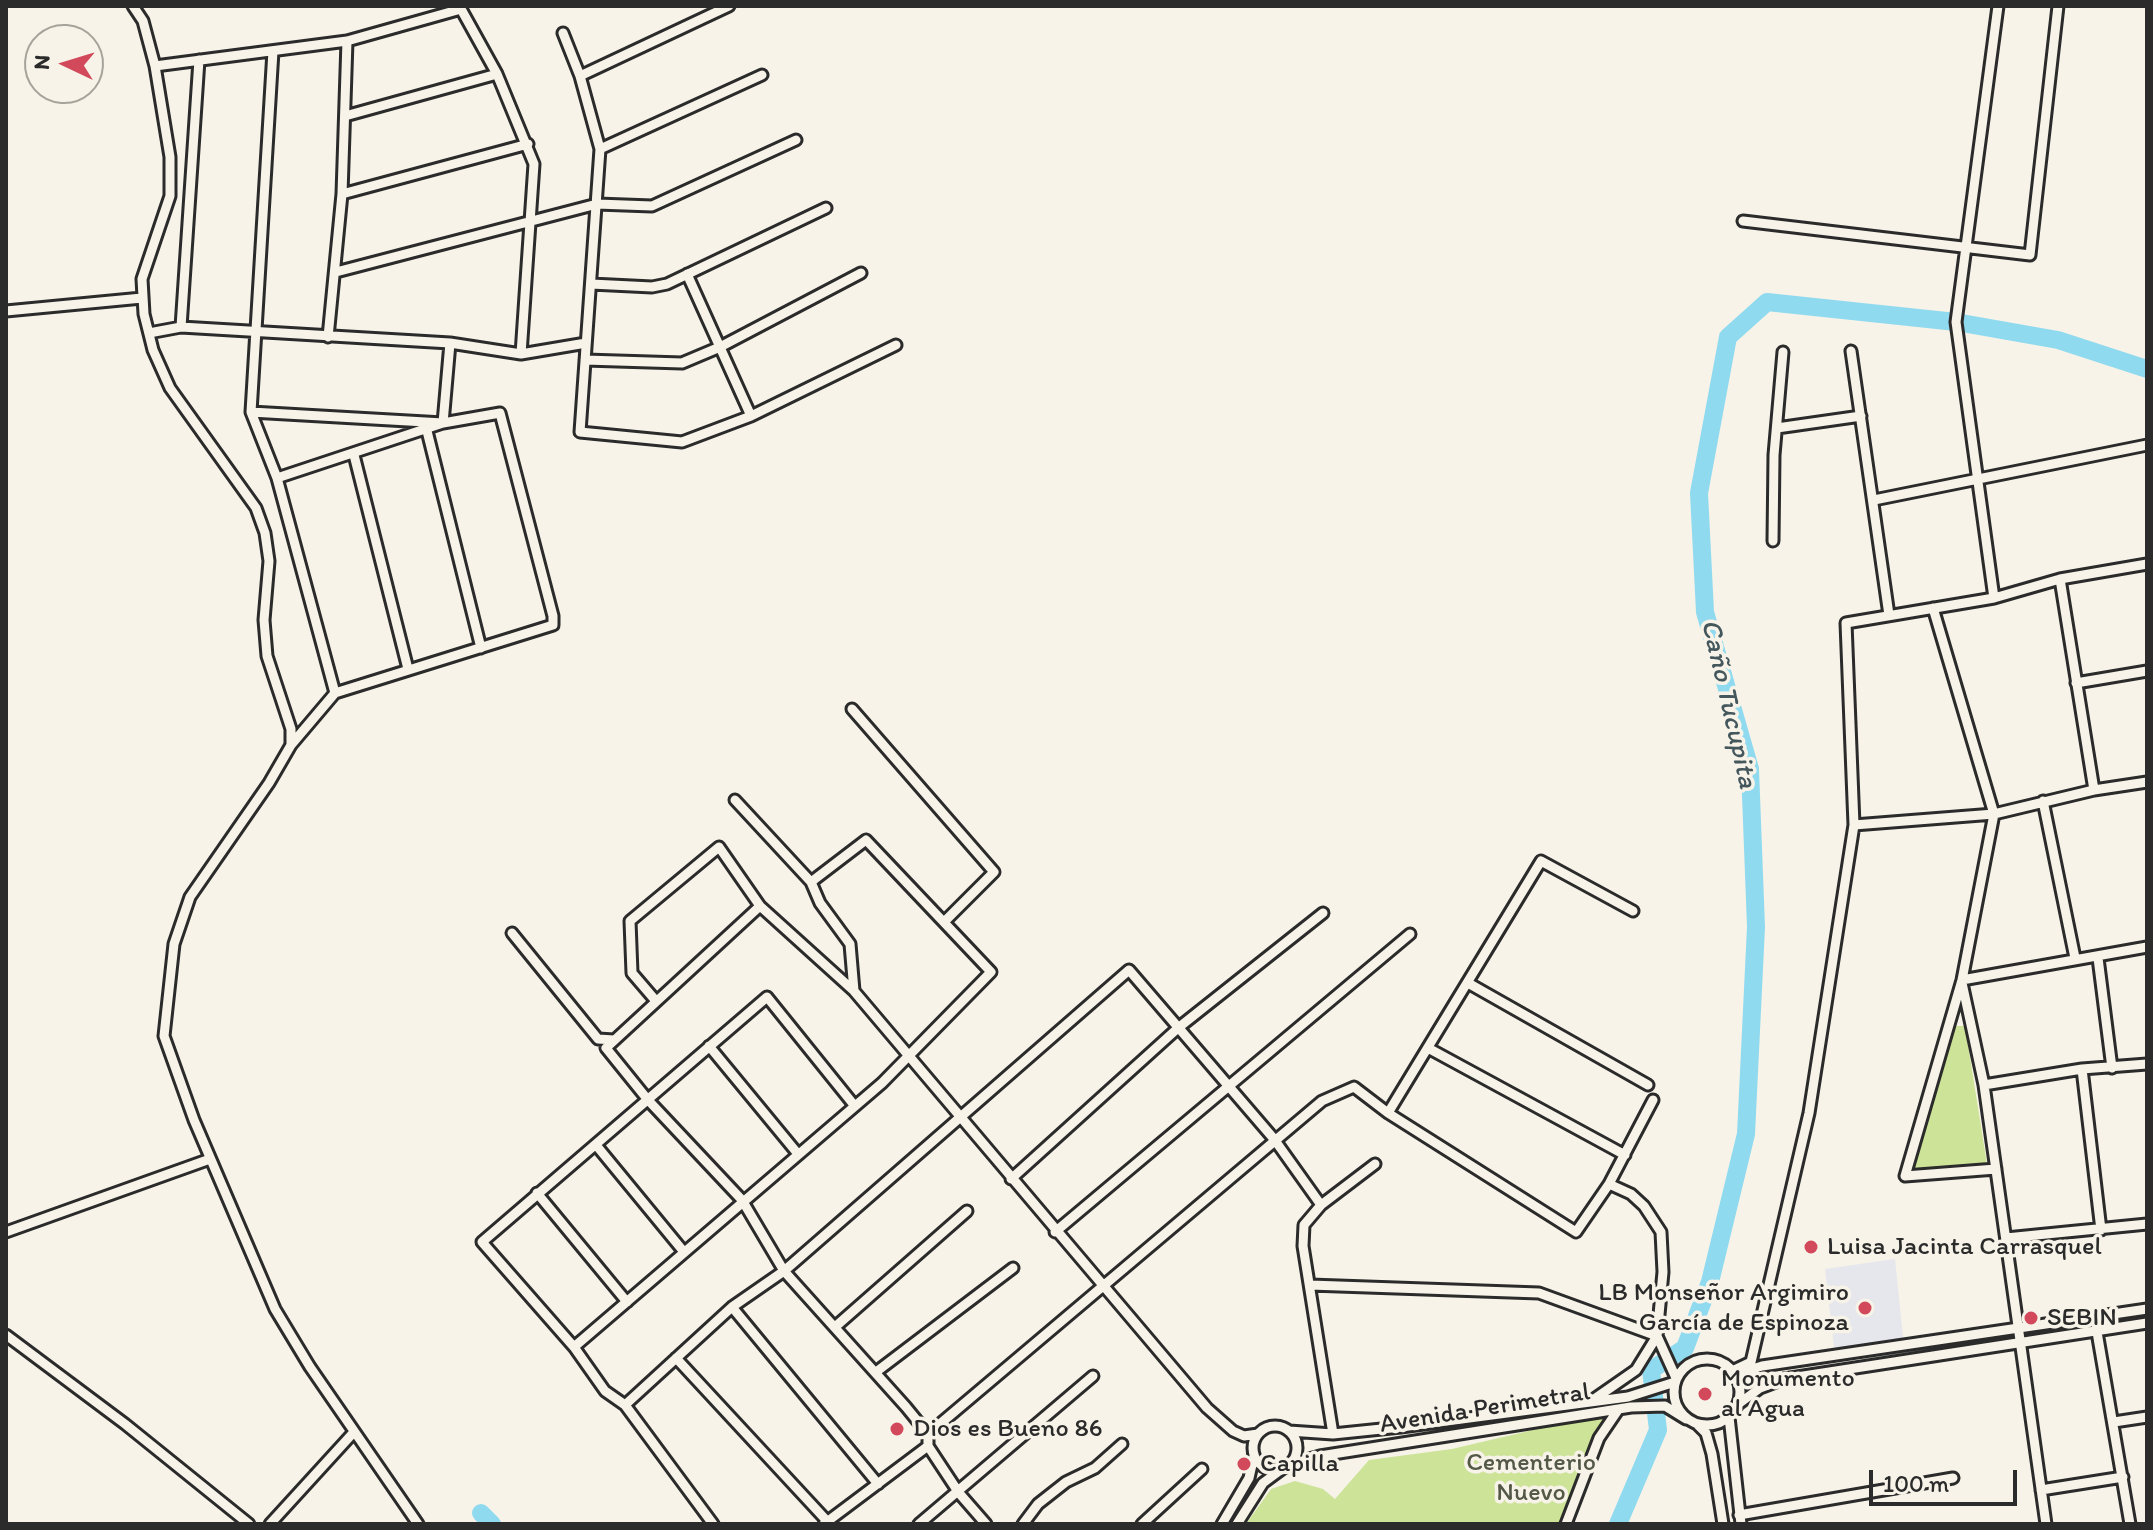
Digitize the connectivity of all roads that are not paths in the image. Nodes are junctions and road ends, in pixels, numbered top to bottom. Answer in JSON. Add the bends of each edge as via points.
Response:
{"nodes":[{"id":1,"x":133,"y":6,"type":"edge"},
{"id":2,"x":729,"y":6,"type":"edge"},
{"id":3,"x":1998,"y":6,"type":"edge"},
{"id":4,"x":2058,"y":6,"type":"edge"},
{"id":5,"x":563,"y":33,"type":"dead end"},
{"id":6,"x":347,"y":41,"type":"junction"},
{"id":7,"x":273,"y":51,"type":"junction"},
{"id":8,"x":199,"y":60,"type":"junction"},
{"id":9,"x":155,"y":66,"type":"junction"},
{"id":10,"x":497,"y":74,"type":"junction"},
{"id":11,"x":762,"y":75,"type":"dead end"},
{"id":12,"x":580,"y":76,"type":"junction"},
{"id":13,"x":345,"y":116,"type":"junction"},
{"id":14,"x":796,"y":140,"type":"dead end"},
{"id":15,"x":528,"y":144,"type":"junction"},
{"id":16,"x":600,"y":149,"type":"junction"},
{"id":17,"x":342,"y":194,"type":"junction"},
{"id":18,"x":597,"y":204,"type":"junction"},
{"id":19,"x":826,"y":208,"type":"dead end"},
{"id":20,"x":530,"y":220,"type":"junction"},
{"id":21,"x":1743,"y":221,"type":"dead end"},
{"id":22,"x":1966,"y":248,"type":"junction"},
{"id":23,"x":336,"y":272,"type":"junction"},
{"id":24,"x":861,"y":273,"type":"dead end"},
{"id":25,"x":687,"y":274,"type":"junction"},
{"id":26,"x":591,"y":284,"type":"junction"},
{"id":27,"x":142,"y":298,"type":"junction"},
{"id":28,"x":6,"y":311,"type":"edge"},
{"id":29,"x":181,"y":327,"type":"junction"},
{"id":30,"x":149,"y":333,"type":"junction"},
{"id":31,"x":256,"y":333,"type":"junction"},
{"id":32,"x":328,"y":337,"type":"junction"},
{"id":33,"x":450,"y":343,"type":"junction"},
{"id":34,"x":586,"y":343,"type":"junction"},
{"id":35,"x":896,"y":345,"type":"dead end"},
{"id":36,"x":720,"y":347,"type":"junction"},
{"id":37,"x":1851,"y":351,"type":"dead end"},
{"id":38,"x":1783,"y":352,"type":"dead end"},
{"id":39,"x":521,"y":354,"type":"junction"},
{"id":40,"x":585,"y":360,"type":"junction"},
{"id":41,"x":251,"y":412,"type":"junction"},
{"id":42,"x":751,"y":416,"type":"junction"},
{"id":43,"x":1861,"y":416,"type":"junction"},
{"id":44,"x":443,"y":423,"type":"junction"},
{"id":45,"x":1777,"y":428,"type":"junction"},
{"id":46,"x":427,"y":431,"type":"junction"},
{"id":47,"x":2147,"y":445,"type":"edge"},
{"id":48,"x":354,"y":455,"type":"junction"},
{"id":49,"x":277,"y":478,"type":"junction"},
{"id":50,"x":1980,"y":479,"type":"junction"},
{"id":51,"x":1874,"y":500,"type":"junction"},
{"id":52,"x":1773,"y":541,"type":"dead end"},
{"id":53,"x":2147,"y":564,"type":"edge"},
{"id":54,"x":2060,"y":579,"type":"junction"},
{"id":55,"x":1994,"y":598,"type":"junction"},
{"id":56,"x":1933,"y":608,"type":"junction"},
{"id":57,"x":1889,"y":615,"type":"junction"},
{"id":58,"x":481,"y":648,"type":"junction"},
{"id":59,"x":408,"y":669,"type":"junction"},
{"id":60,"x":2147,"y":671,"type":"edge"},
{"id":61,"x":2076,"y":683,"type":"junction"},
{"id":62,"x":335,"y":693,"type":"junction"},
{"id":63,"x":852,"y":709,"type":"dead end"},
{"id":64,"x":291,"y":745,"type":"junction"},
{"id":65,"x":2147,"y":782,"type":"edge"},
{"id":66,"x":2094,"y":790,"type":"junction"},
{"id":67,"x":735,"y":800,"type":"dead end"},
{"id":68,"x":2043,"y":801,"type":"junction"},
{"id":69,"x":1994,"y":814,"type":"junction"},
{"id":70,"x":1854,"y":825,"type":"junction"},
{"id":71,"x":811,"y":882,"type":"junction"},
{"id":72,"x":760,"y":906,"type":"junction"},
{"id":73,"x":1633,"y":911,"type":"dead end"},
{"id":74,"x":1323,"y":913,"type":"dead end"},
{"id":75,"x":944,"y":922,"type":"junction"},
{"id":76,"x":512,"y":933,"type":"dead end"},
{"id":77,"x":1410,"y":934,"type":"dead end"},
{"id":78,"x":2147,"y":947,"type":"edge"},
{"id":79,"x":2075,"y":958,"type":"junction"},
{"id":80,"x":2098,"y":958,"type":"junction"},
{"id":81,"x":1962,"y":980,"type":"junction"},
{"id":82,"x":1468,"y":983,"type":"junction"},
{"id":83,"x":854,"y":991,"type":"junction"},
{"id":84,"x":656,"y":1001,"type":"junction"},
{"id":85,"x":1178,"y":1028,"type":"junction"},
{"id":86,"x":614,"y":1040,"type":"junction"},
{"id":87,"x":709,"y":1046,"type":"junction"},
{"id":88,"x":1428,"y":1048,"type":"junction"},
{"id":89,"x":907,"y":1057,"type":"junction"},
{"id":90,"x":2147,"y":1064,"type":"edge"},
{"id":91,"x":2112,"y":1068,"type":"junction"},
{"id":92,"x":2082,"y":1069,"type":"junction"},
{"id":93,"x":1648,"y":1085,"type":"dead end"},
{"id":94,"x":1984,"y":1085,"type":"junction"},
{"id":95,"x":1226,"y":1086,"type":"junction"},
{"id":96,"x":648,"y":1100,"type":"junction"},
{"id":97,"x":1653,"y":1100,"type":"dead end"},
{"id":98,"x":854,"y":1105,"type":"junction"},
{"id":99,"x":1388,"y":1113,"type":"junction"},
{"id":100,"x":959,"y":1118,"type":"junction"},
{"id":101,"x":1274,"y":1139,"type":"junction"},
{"id":102,"x":596,"y":1145,"type":"junction"},
{"id":103,"x":798,"y":1154,"type":"junction"},
{"id":104,"x":1625,"y":1155,"type":"junction"},
{"id":105,"x":210,"y":1159,"type":"junction"},
{"id":106,"x":1375,"y":1164,"type":"dead end"},
{"id":107,"x":1996,"y":1169,"type":"junction"},
{"id":108,"x":1011,"y":1179,"type":"junction"},
{"id":109,"x":1609,"y":1184,"type":"junction"},
{"id":110,"x":537,"y":1193,"type":"junction"},
{"id":111,"x":742,"y":1200,"type":"junction"},
{"id":112,"x":1321,"y":1205,"type":"junction"},
{"id":113,"x":967,"y":1211,"type":"dead end"},
{"id":114,"x":2147,"y":1224,"type":"edge"},
{"id":115,"x":2101,"y":1230,"type":"junction"},
{"id":116,"x":6,"y":1232,"type":"edge"},
{"id":117,"x":1055,"y":1232,"type":"junction"},
{"id":118,"x":2006,"y":1238,"type":"junction"},
{"id":119,"x":684,"y":1252,"type":"junction"},
{"id":120,"x":1013,"y":1268,"type":"dead end"},
{"id":121,"x":784,"y":1271,"type":"junction"},
{"id":122,"x":1310,"y":1285,"type":"junction"},
{"id":123,"x":1102,"y":1287,"type":"junction"},
{"id":124,"x":627,"y":1302,"type":"junction"},
{"id":125,"x":732,"y":1307,"type":"junction"},
{"id":126,"x":2147,"y":1309,"type":"edge"},
{"id":127,"x":2147,"y":1323,"type":"edge"},
{"id":128,"x":835,"y":1327,"type":"junction"},
{"id":129,"x":2017,"y":1331,"type":"junction"},
{"id":130,"x":2097,"y":1332,"type":"junction"},
{"id":131,"x":6,"y":1335,"type":"edge"},
{"id":132,"x":1657,"y":1336,"type":"junction"},
{"id":133,"x":2019,"y":1343,"type":"junction"},
{"id":134,"x":574,"y":1347,"type":"junction"},
{"id":135,"x":676,"y":1358,"type":"junction"},
{"id":136,"x":876,"y":1372,"type":"junction"},
{"id":137,"x":1733,"y":1373,"type":"junction"},
{"id":138,"x":1093,"y":1376,"type":"dead end"},
{"id":139,"x":1676,"y":1380,"type":"junction"},
{"id":140,"x":1590,"y":1402,"type":"junction"},
{"id":141,"x":625,"y":1405,"type":"junction"},
{"id":142,"x":1737,"y":1405,"type":"junction"},
{"id":143,"x":1618,"y":1410,"type":"junction"},
{"id":144,"x":1729,"y":1417,"type":"junction"},
{"id":145,"x":2147,"y":1417,"type":"edge"},
{"id":146,"x":1686,"y":1419,"type":"junction"},
{"id":147,"x":2114,"y":1422,"type":"junction"},
{"id":148,"x":1698,"y":1425,"type":"junction"},
{"id":149,"x":1289,"y":1431,"type":"junction"},
{"id":150,"x":354,"y":1432,"type":"junction"},
{"id":151,"x":928,"y":1434,"type":"junction"},
{"id":152,"x":1258,"y":1434,"type":"junction"},
{"id":153,"x":1333,"y":1434,"type":"junction"},
{"id":154,"x":1122,"y":1444,"type":"dead end"},
{"id":155,"x":928,"y":1446,"type":"junction"},
{"id":156,"x":1254,"y":1456,"type":"junction"},
{"id":157,"x":1285,"y":1467,"type":"junction"},
{"id":158,"x":1202,"y":1469,"type":"dead end"},
{"id":159,"x":2123,"y":1477,"type":"junction"},
{"id":160,"x":1953,"y":1478,"type":"dead end"},
{"id":161,"x":878,"y":1484,"type":"junction"},
{"id":162,"x":2041,"y":1490,"type":"junction"},
{"id":163,"x":959,"y":1493,"type":"junction"},
{"id":164,"x":1740,"y":1520,"type":"edge"},
{"id":165,"x":825,"y":1523,"type":"edge"},
{"id":166,"x":249,"y":1524,"type":"edge"},
{"id":167,"x":270,"y":1524,"type":"edge"},
{"id":168,"x":418,"y":1524,"type":"edge"},
{"id":169,"x":713,"y":1524,"type":"edge"},
{"id":170,"x":919,"y":1524,"type":"edge"},
{"id":171,"x":986,"y":1524,"type":"edge"},
{"id":172,"x":1023,"y":1524,"type":"edge"},
{"id":173,"x":1142,"y":1524,"type":"edge"},
{"id":174,"x":1222,"y":1524,"type":"edge"},
{"id":175,"x":1237,"y":1524,"type":"edge"},
{"id":176,"x":1566,"y":1524,"type":"edge"},
{"id":177,"x":1723,"y":1524,"type":"edge"},
{"id":178,"x":2046,"y":1524,"type":"edge"},
{"id":179,"x":2130,"y":1524,"type":"edge"}],
"edges":[{"from":1,"to":9,"type":"street","via":[[143,21]]},
{"from":2,"to":12,"type":"street"},
{"from":3,"to":22,"type":"street"},
{"from":4,"to":22,"type":"street","via":[[2030,255]]},
{"from":5,"to":12,"type":"street"},
{"from":6,"to":7,"type":"street"},
{"from":6,"to":10,"type":"street","via":[[461,9]]},
{"from":6,"to":13,"type":"street"},
{"from":7,"to":8,"type":"street"},
{"from":7,"to":31,"type":"street"},
{"from":8,"to":9,"type":"street"},
{"from":8,"to":29,"type":"street"},
{"from":9,"to":27,"type":"street","via":[[170,157],[170,196],[148,256]]},
{"from":10,"to":13,"type":"street"},
{"from":10,"to":15,"type":"street"},
{"from":11,"to":16,"type":"street"},
{"from":12,"to":16,"type":"street"},
{"from":13,"to":17,"type":"street"},
{"from":14,"to":18,"type":"street","via":[[652,206]]},
{"from":15,"to":17,"type":"street"},
{"from":15,"to":20,"type":"street","via":[[534,164]]},
{"from":16,"to":18,"type":"street"},
{"from":17,"to":23,"type":"street"},
{"from":18,"to":20,"type":"street"},
{"from":18,"to":26,"type":"street"},
{"from":19,"to":25,"type":"street"},
{"from":20,"to":23,"type":"street"},
{"from":20,"to":39,"type":"street"},
{"from":21,"to":22,"type":"street"},
{"from":22,"to":50,"type":"street","via":[[1956,322]]},
{"from":23,"to":32,"type":"street"},
{"from":24,"to":36,"type":"street"},
{"from":25,"to":26,"type":"street","via":[[652,287]]},
{"from":25,"to":36,"type":"street"},
{"from":26,"to":34,"type":"street"},
{"from":27,"to":28,"type":"street"},
{"from":27,"to":30,"type":"street"},
{"from":29,"to":30,"type":"street"},
{"from":29,"to":31,"type":"street"},
{"from":30,"to":64,"type":"street","via":[[170,388],[256,508],[265,533],[267,656]]},
{"from":31,"to":32,"type":"street"},
{"from":31,"to":41,"type":"street"},
{"from":32,"to":33,"type":"street"},
{"from":33,"to":39,"type":"street"},
{"from":33,"to":44,"type":"street"},
{"from":34,"to":39,"type":"street"},
{"from":34,"to":40,"type":"street"},
{"from":35,"to":42,"type":"street"},
{"from":36,"to":40,"type":"street","via":[[682,363]]},
{"from":36,"to":42,"type":"street"},
{"from":37,"to":43,"type":"street"},
{"from":38,"to":45,"type":"street"},
{"from":40,"to":42,"type":"street","via":[[580,432],[682,442]]},
{"from":41,"to":44,"type":"street"},
{"from":41,"to":49,"type":"street"},
{"from":43,"to":45,"type":"street"},
{"from":43,"to":51,"type":"street"},
{"from":44,"to":46,"type":"street"},
{"from":44,"to":58,"type":"street","via":[[500,413],[553,616],[553,625]]},
{"from":45,"to":52,"type":"street"},
{"from":46,"to":48,"type":"street"},
{"from":46,"to":58,"type":"street"},
{"from":47,"to":50,"type":"street"},
{"from":48,"to":49,"type":"street"},
{"from":48,"to":59,"type":"street"},
{"from":49,"to":62,"type":"street"},
{"from":50,"to":51,"type":"street"},
{"from":50,"to":55,"type":"street"},
{"from":51,"to":57,"type":"street"},
{"from":53,"to":54,"type":"street"},
{"from":54,"to":55,"type":"street"},
{"from":54,"to":61,"type":"street"},
{"from":55,"to":56,"type":"street"},
{"from":56,"to":57,"type":"street"},
{"from":56,"to":69,"type":"street"},
{"from":57,"to":70,"type":"street","via":[[1846,623]]},
{"from":58,"to":59,"type":"street"},
{"from":59,"to":62,"type":"street"},
{"from":60,"to":61,"type":"street"},
{"from":61,"to":66,"type":"street"},
{"from":62,"to":64,"type":"street"},
{"from":63,"to":75,"type":"street","via":[[994,872]]},
{"from":64,"to":105,"type":"street","via":[[190,897],[174,944],[164,1036]]},
{"from":65,"to":66,"type":"street"},
{"from":66,"to":68,"type":"street"},
{"from":67,"to":71,"type":"street"},
{"from":68,"to":69,"type":"street"},
{"from":68,"to":79,"type":"street"},
{"from":69,"to":70,"type":"street"},
{"from":69,"to":81,"type":"street"},
{"from":70,"to":137,"type":"street","via":[[1809,1113],[1751,1362]]},
{"from":71,"to":75,"type":"street","via":[[866,840]]},
{"from":71,"to":83,"type":"street","via":[[850,944]]},
{"from":72,"to":83,"type":"street"},
{"from":72,"to":84,"type":"street"},
{"from":72,"to":84,"type":"street","via":[[719,847],[630,921],[632,973]]},
{"from":73,"to":82,"type":"street","via":[[1541,861]]},
{"from":74,"to":85,"type":"street"},
{"from":75,"to":89,"type":"street","via":[[991,972]]},
{"from":76,"to":86,"type":"street","via":[[598,1039]]},
{"from":77,"to":95,"type":"street"},
{"from":78,"to":80,"type":"street"},
{"from":79,"to":80,"type":"street"},
{"from":79,"to":81,"type":"street"},
{"from":80,"to":91,"type":"street"},
{"from":81,"to":94,"type":"street"},
{"from":81,"to":107,"type":"street","via":[[1905,1176]]},
{"from":82,"to":88,"type":"street"},
{"from":82,"to":93,"type":"street"},
{"from":83,"to":89,"type":"street"},
{"from":84,"to":86,"type":"street"},
{"from":85,"to":95,"type":"street"},
{"from":85,"to":100,"type":"street","via":[[1129,970]]},
{"from":85,"to":108,"type":"street"},
{"from":86,"to":96,"type":"street","via":[[606,1048]]},
{"from":87,"to":96,"type":"street"},
{"from":87,"to":98,"type":"street","via":[[767,997]]},
{"from":87,"to":103,"type":"street"},
{"from":88,"to":99,"type":"street"},
{"from":88,"to":104,"type":"street"},
{"from":89,"to":98,"type":"street"},
{"from":89,"to":100,"type":"street"},
{"from":90,"to":91,"type":"street"},
{"from":91,"to":92,"type":"street"},
{"from":92,"to":94,"type":"street"},
{"from":92,"to":115,"type":"street"},
{"from":94,"to":107,"type":"street"},
{"from":95,"to":101,"type":"street"},
{"from":95,"to":117,"type":"street"},
{"from":96,"to":102,"type":"street"},
{"from":96,"to":111,"type":"street"},
{"from":97,"to":104,"type":"street"},
{"from":98,"to":103,"type":"street"},
{"from":99,"to":101,"type":"street","via":[[1354,1087],[1322,1101]]},
{"from":99,"to":109,"type":"street","via":[[1576,1232]]},
{"from":100,"to":108,"type":"street"},
{"from":100,"to":121,"type":"street"},
{"from":101,"to":112,"type":"street"},
{"from":101,"to":123,"type":"street"},
{"from":102,"to":110,"type":"street"},
{"from":102,"to":119,"type":"street"},
{"from":103,"to":111,"type":"street"},
{"from":104,"to":109,"type":"street"},
{"from":105,"to":116,"type":"street"},
{"from":105,"to":150,"type":"street","via":[[275,1309]]},
{"from":106,"to":112,"type":"street"},
{"from":107,"to":118,"type":"street"},
{"from":108,"to":117,"type":"street"},
{"from":109,"to":132,"type":"street","via":[[1631,1194],[1661,1232]]},
{"from":110,"to":124,"type":"street"},
{"from":110,"to":134,"type":"street","via":[[482,1242]]},
{"from":111,"to":119,"type":"street"},
{"from":111,"to":121,"type":"street"},
{"from":112,"to":122,"type":"street","via":[[1304,1225]]},
{"from":113,"to":128,"type":"street"},
{"from":114,"to":115,"type":"street"},
{"from":115,"to":118,"type":"street"},
{"from":117,"to":123,"type":"street"},
{"from":118,"to":129,"type":"street"},
{"from":119,"to":124,"type":"street"},
{"from":120,"to":136,"type":"street"},
{"from":121,"to":125,"type":"street"},
{"from":121,"to":128,"type":"street"},
{"from":122,"to":132,"type":"street","via":[[1539,1293]]},
{"from":122,"to":153,"type":"street"},
{"from":123,"to":151,"type":"street"},
{"from":123,"to":152,"type":"street","via":[[1222,1423],[1244,1436]]},
{"from":124,"to":134,"type":"street"},
{"from":125,"to":135,"type":"street"},
{"from":125,"to":161,"type":"street"},
{"from":126,"to":129,"type":"street"},
{"from":127,"to":130,"type":"street"},
{"from":128,"to":136,"type":"street"},
{"from":129,"to":133,"type":"street"},
{"from":129,"to":137,"type":"street"},
{"from":130,"to":133,"type":"street"},
{"from":130,"to":147,"type":"street"},
{"from":131,"to":166,"type":"street"},
{"from":132,"to":139,"type":"street"},
{"from":132,"to":140,"type":"street","via":[[1636,1370]]},
{"from":133,"to":142,"type":"street","via":[[1784,1379]]},
{"from":133,"to":162,"type":"street"},
{"from":134,"to":141,"type":"street","via":[[605,1391]]},
{"from":135,"to":141,"type":"street"},
{"from":135,"to":165,"type":"street"},
{"from":136,"to":151,"type":"street"},
{"from":137,"to":139,"type":"street","via":[[1705,1359],[1688,1365]]},
{"from":137,"to":142,"type":"street","via":[[1740,1390]]},
{"from":138,"to":163,"type":"street"},
{"from":139,"to":140,"type":"street","name":"Avenida Perimetral","via":[[1644,1394]]},
{"from":139,"to":146,"type":"street","via":[[1675,1402]]},
{"from":140,"to":153,"type":"street","name":"Avenida Perimetral"},
{"from":141,"to":169,"type":"street"},
{"from":142,"to":144,"type":"street"},
{"from":143,"to":146,"type":"street","name":"Avenida Perimetral","via":[[1658,1406]]},
{"from":143,"to":157,"type":"street","name":"Avenida Perimetral","via":[[1320,1456]]},
{"from":143,"to":176,"type":"street","via":[[1599,1438]]},
{"from":144,"to":148,"type":"street","via":[[1715,1425]]},
{"from":144,"to":164,"type":"street"},
{"from":145,"to":147,"type":"street"},
{"from":146,"to":148,"type":"street"},
{"from":147,"to":159,"type":"street"},
{"from":148,"to":177,"type":"street","via":[[1712,1454]]},
{"from":149,"to":152,"type":"street","via":[[1271,1426]]},
{"from":149,"to":153,"type":"street","name":"Avenida Perimetral"},
{"from":149,"to":157,"type":"street","via":[[1296,1451]]},
{"from":150,"to":167,"type":"street"},
{"from":150,"to":168,"type":"street"},
{"from":151,"to":155,"type":"street"},
{"from":152,"to":156,"type":"street"},
{"from":154,"to":172,"type":"street","via":[[1038,1504]]},
{"from":155,"to":161,"type":"street"},
{"from":155,"to":163,"type":"street"},
{"from":156,"to":157,"type":"street","via":[[1264,1467]]},
{"from":156,"to":174,"type":"street","via":[[1249,1478]]},
{"from":157,"to":175,"type":"street","via":[[1263,1483]]},
{"from":158,"to":173,"type":"street"},
{"from":159,"to":162,"type":"street"},
{"from":159,"to":179,"type":"street"},
{"from":160,"to":164,"type":"street"},
{"from":161,"to":165,"type":"street"},
{"from":162,"to":178,"type":"street"},
{"from":163,"to":170,"type":"street"},
{"from":163,"to":171,"type":"street"}]}
